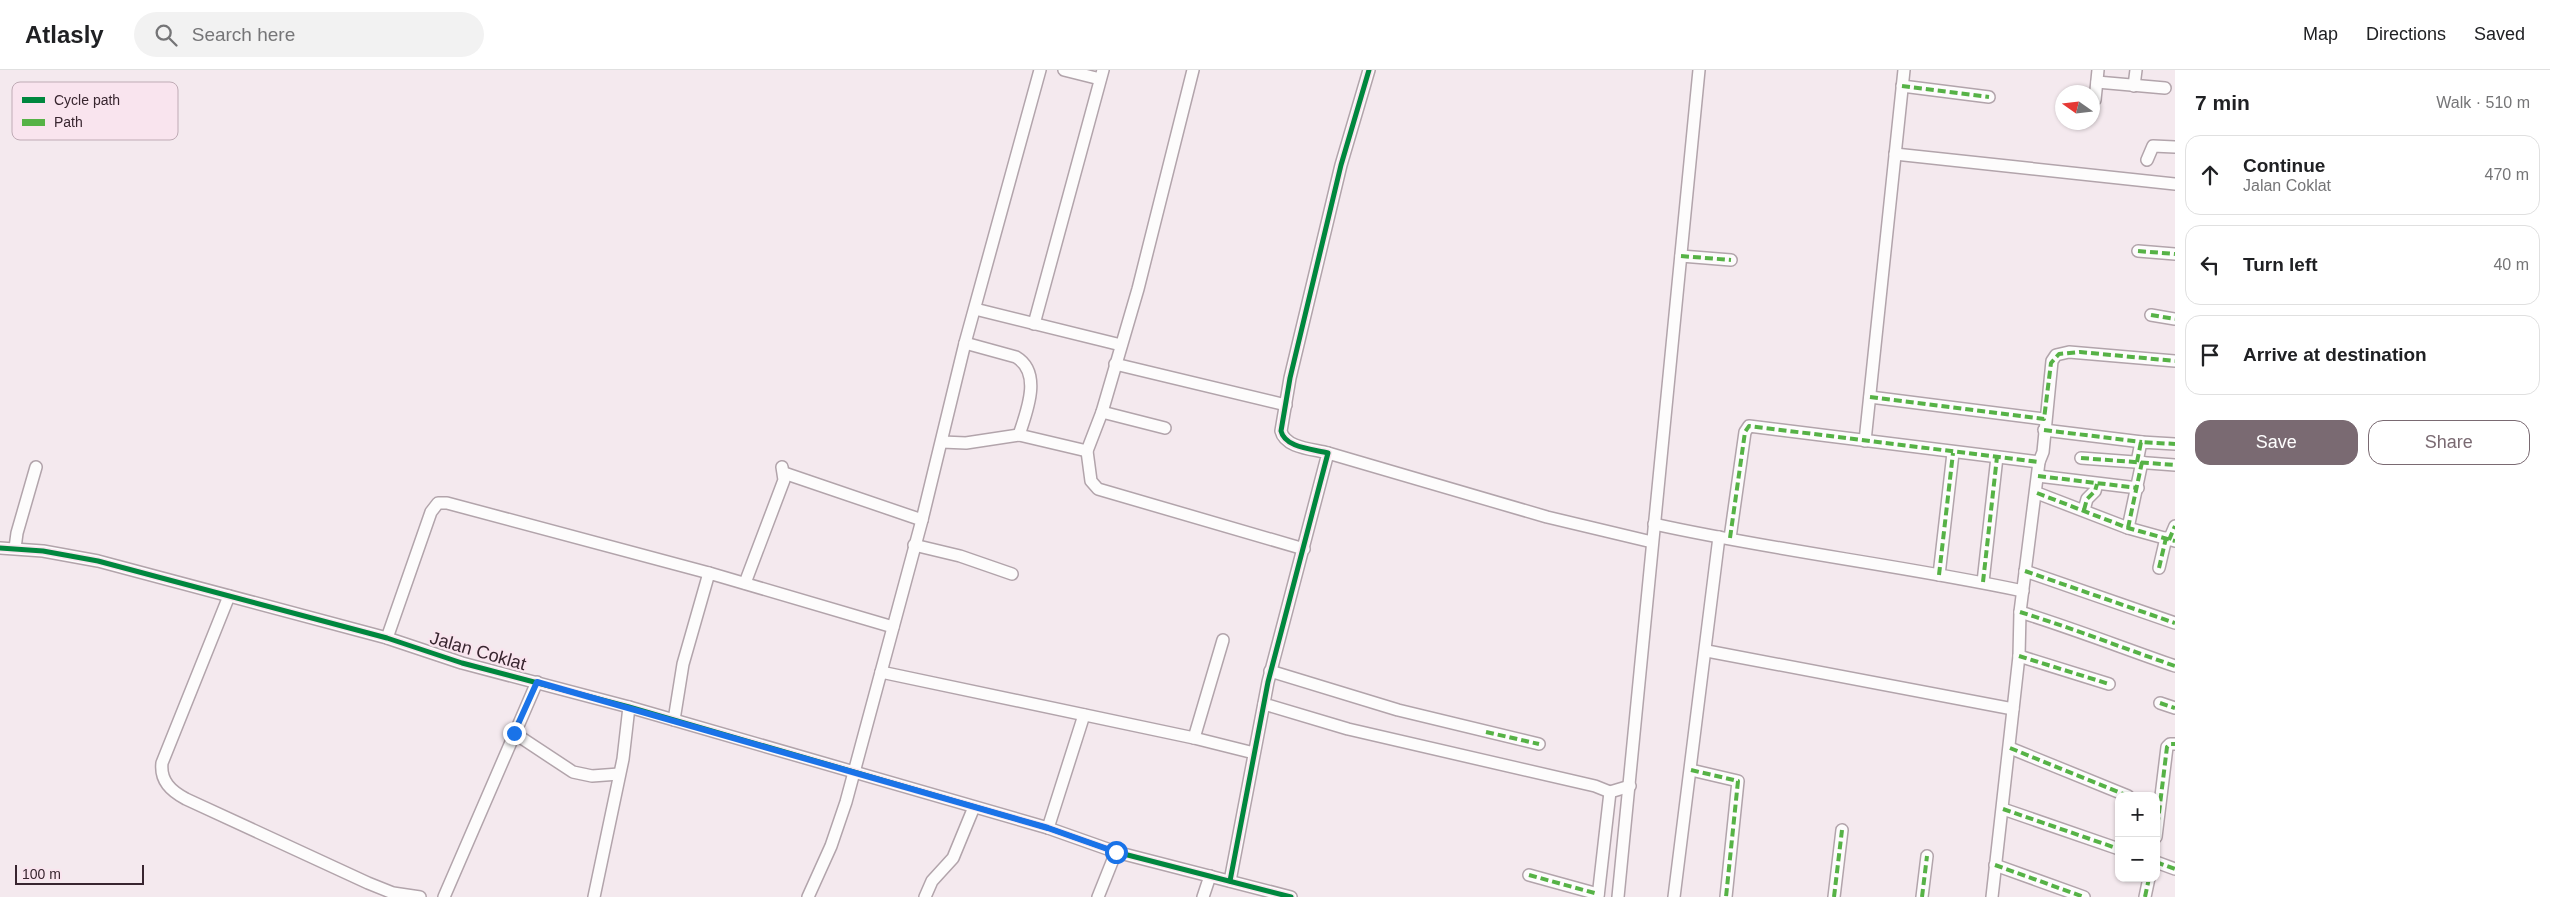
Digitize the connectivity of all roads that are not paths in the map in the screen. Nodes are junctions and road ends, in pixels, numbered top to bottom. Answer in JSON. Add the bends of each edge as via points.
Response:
{"nodes":[{"id":1,"x":1040,"y":70,"type":"edge"},
{"id":2,"x":1064,"y":70,"type":"edge"},
{"id":3,"x":1193,"y":70,"type":"edge"},
{"id":4,"x":1369,"y":70,"type":"edge"},
{"id":5,"x":1699,"y":70,"type":"edge"},
{"id":6,"x":1904,"y":70,"type":"edge"},
{"id":7,"x":2098,"y":70,"type":"edge"},
{"id":8,"x":2136,"y":70,"type":"edge"},
{"id":9,"x":1101,"y":75,"type":"edge"},
{"id":10,"x":2097,"y":82,"type":"junction"},
{"id":11,"x":2097,"y":85,"type":"edge"},
{"id":12,"x":1902,"y":86,"type":"junction"},
{"id":13,"x":2134,"y":86,"type":"junction"},
{"id":14,"x":2166,"y":88,"type":"dead end"},
{"id":15,"x":1989,"y":97,"type":"dead end"},
{"id":16,"x":2175,"y":147,"type":"edge"},
{"id":17,"x":1895,"y":154,"type":"junction"},
{"id":18,"x":2147,"y":160,"type":"dead end"},
{"id":19,"x":2175,"y":184,"type":"edge"},
{"id":20,"x":2138,"y":251,"type":"dead end"},
{"id":21,"x":2175,"y":254,"type":"edge"},
{"id":22,"x":1681,"y":256,"type":"junction"},
{"id":23,"x":1731,"y":260,"type":"dead end"},
{"id":24,"x":976,"y":309,"type":"junction"},
{"id":25,"x":2151,"y":315,"type":"dead end"},
{"id":26,"x":2175,"y":319,"type":"edge"},
{"id":27,"x":1034,"y":324,"type":"junction"},
{"id":28,"x":966,"y":343,"type":"junction"},
{"id":29,"x":1121,"y":345,"type":"junction"},
{"id":30,"x":2175,"y":361,"type":"edge"},
{"id":31,"x":1116,"y":364,"type":"junction"},
{"id":32,"x":1870,"y":397,"type":"junction"},
{"id":33,"x":1286,"y":405,"type":"junction"},
{"id":34,"x":1102,"y":412,"type":"junction"},
{"id":35,"x":2044,"y":424,"type":"junction"},
{"id":36,"x":1165,"y":428,"type":"dead end"},
{"id":37,"x":1019,"y":435,"type":"junction"},
{"id":38,"x":1865,"y":441,"type":"junction"},
{"id":39,"x":942,"y":442,"type":"junction"},
{"id":40,"x":2142,"y":442,"type":"junction"},
{"id":41,"x":2175,"y":444,"type":"edge"},
{"id":42,"x":1087,"y":450,"type":"junction"},
{"id":43,"x":1328,"y":453,"type":"junction"},
{"id":44,"x":1953,"y":453,"type":"junction"},
{"id":45,"x":1997,"y":457,"type":"junction"},
{"id":46,"x":2081,"y":458,"type":"dead end"},
{"id":47,"x":2039,"y":462,"type":"junction"},
{"id":48,"x":2140,"y":462,"type":"junction"},
{"id":49,"x":2175,"y":465,"type":"edge"},
{"id":50,"x":36,"y":467,"type":"dead end"},
{"id":51,"x":2038,"y":476,"type":"junction"},
{"id":52,"x":2097,"y":484,"type":"junction"},
{"id":53,"x":2138,"y":488,"type":"junction"},
{"id":54,"x":2037,"y":493,"type":"junction"},
{"id":55,"x":2084,"y":510,"type":"junction"},
{"id":56,"x":922,"y":520,"type":"junction"},
{"id":57,"x":1654,"y":524,"type":"junction"},
{"id":58,"x":2175,"y":526,"type":"edge"},
{"id":59,"x":2128,"y":528,"type":"junction"},
{"id":60,"x":1725,"y":538,"type":"junction"},
{"id":61,"x":2170,"y":540,"type":"edge"},
{"id":62,"x":1652,"y":542,"type":"junction"},
{"id":63,"x":914,"y":545,"type":"junction"},
{"id":64,"x":0,"y":548,"type":"edge"},
{"id":65,"x":15,"y":548,"type":"junction"},
{"id":66,"x":1304,"y":549,"type":"junction"},
{"id":67,"x":2159,"y":568,"type":"dead end"},
{"id":68,"x":2025,"y":571,"type":"junction"},
{"id":69,"x":709,"y":574,"type":"junction"},
{"id":70,"x":1012,"y":574,"type":"dead end"},
{"id":71,"x":1939,"y":574,"type":"junction"},
{"id":72,"x":1983,"y":582,"type":"junction"},
{"id":73,"x":745,"y":583,"type":"junction"},
{"id":74,"x":2023,"y":591,"type":"junction"},
{"id":75,"x":229,"y":596,"type":"junction"},
{"id":76,"x":2020,"y":612,"type":"junction"},
{"id":77,"x":2175,"y":623,"type":"edge"},
{"id":78,"x":893,"y":627,"type":"junction"},
{"id":79,"x":387,"y":638,"type":"junction"},
{"id":80,"x":1223,"y":640,"type":"dead end"},
{"id":81,"x":1706,"y":651,"type":"junction"},
{"id":82,"x":2020,"y":656,"type":"junction"},
{"id":83,"x":2175,"y":666,"type":"edge"},
{"id":84,"x":1270,"y":670,"type":"junction"},
{"id":85,"x":881,"y":672,"type":"junction"},
{"id":86,"x":537,"y":682,"type":"junction"},
{"id":87,"x":2109,"y":684,"type":"dead end"},
{"id":88,"x":2160,"y":703,"type":"dead end"},
{"id":89,"x":1264,"y":704,"type":"junction"},
{"id":90,"x":629,"y":707,"type":"junction"},
{"id":91,"x":2175,"y":708,"type":"edge"},
{"id":92,"x":2013,"y":709,"type":"junction"},
{"id":93,"x":1084,"y":715,"type":"junction"},
{"id":94,"x":674,"y":720,"type":"junction"},
{"id":95,"x":514,"y":733,"type":"junction"},
{"id":96,"x":1194,"y":738,"type":"junction"},
{"id":97,"x":1539,"y":744,"type":"dead end"},
{"id":98,"x":2175,"y":744,"type":"edge"},
{"id":99,"x":2010,"y":748,"type":"junction"},
{"id":100,"x":1254,"y":753,"type":"junction"},
{"id":101,"x":1691,"y":770,"type":"junction"},
{"id":102,"x":620,"y":774,"type":"junction"},
{"id":103,"x":853,"y":774,"type":"junction"},
{"id":104,"x":1630,"y":786,"type":"junction"},
{"id":105,"x":1610,"y":792,"type":"junction"},
{"id":106,"x":2118,"y":792,"type":"edge"},
{"id":107,"x":2160,"y":794,"type":"edge"},
{"id":108,"x":974,"y":807,"type":"junction"},
{"id":109,"x":2003,"y":809,"type":"junction"},
{"id":110,"x":1048,"y":828,"type":"junction"},
{"id":111,"x":1842,"y":830,"type":"dead end"},
{"id":112,"x":2115,"y":848,"type":"edge"},
{"id":113,"x":1116,"y":852,"type":"junction"},
{"id":114,"x":1927,"y":856,"type":"dead end"},
{"id":115,"x":2160,"y":863,"type":"edge"},
{"id":116,"x":1995,"y":865,"type":"junction"},
{"id":117,"x":2175,"y":869,"type":"edge"},
{"id":118,"x":1529,"y":875,"type":"dead end"},
{"id":119,"x":1210,"y":876,"type":"junction"},
{"id":120,"x":1230,"y":881,"type":"junction"},
{"id":121,"x":2149,"y":882,"type":"edge"},
{"id":122,"x":1598,"y":895,"type":"edge"},
{"id":123,"x":1287,"y":896,"type":"edge"},
{"id":124,"x":420,"y":897,"type":"edge"},
{"id":125,"x":444,"y":897,"type":"edge"},
{"id":126,"x":594,"y":897,"type":"edge"},
{"id":127,"x":808,"y":897,"type":"edge"},
{"id":128,"x":925,"y":897,"type":"edge"},
{"id":129,"x":1098,"y":897,"type":"edge"},
{"id":130,"x":1203,"y":897,"type":"edge"},
{"id":131,"x":1618,"y":897,"type":"edge"},
{"id":132,"x":1674,"y":897,"type":"edge"},
{"id":133,"x":1726,"y":897,"type":"edge"},
{"id":134,"x":1834,"y":897,"type":"edge"},
{"id":135,"x":1922,"y":897,"type":"edge"},
{"id":136,"x":1992,"y":897,"type":"edge"},
{"id":137,"x":2084,"y":897,"type":"edge"},
{"id":138,"x":2145,"y":897,"type":"edge"}],
"edges":[{"from":1,"to":24,"type":"street"},
{"from":2,"to":9,"type":"street"},
{"from":3,"to":29,"type":"street"},
{"from":4,"to":33,"type":"street","via":[[1341,165]]},
{"from":5,"to":22,"type":"street"},
{"from":6,"to":12,"type":"street"},
{"from":7,"to":10,"type":"street"},
{"from":8,"to":13,"type":"street"},
{"from":9,"to":27,"type":"street"},
{"from":10,"to":11,"type":"street"},
{"from":10,"to":13,"type":"street"},
{"from":12,"to":15,"type":"street"},
{"from":12,"to":17,"type":"street"},
{"from":13,"to":14,"type":"street"},
{"from":16,"to":18,"type":"street","via":[[2153,146]]},
{"from":17,"to":19,"type":"street"},
{"from":17,"to":32,"type":"street"},
{"from":20,"to":21,"type":"street"},
{"from":22,"to":23,"type":"street"},
{"from":22,"to":57,"type":"street"},
{"from":24,"to":27,"type":"street"},
{"from":24,"to":28,"type":"street"},
{"from":25,"to":26,"type":"street"},
{"from":27,"to":29,"type":"street"},
{"from":28,"to":37,"type":"street","via":[[1016,357],[1030,374],[1032,384]]},
{"from":28,"to":39,"type":"street"},
{"from":29,"to":31,"type":"street"},
{"from":30,"to":35,"type":"street","via":[[2080,352],[2059,354],[2052,363]]},
{"from":31,"to":33,"type":"street"},
{"from":31,"to":34,"type":"street"},
{"from":32,"to":35,"type":"street"},
{"from":32,"to":38,"type":"street"},
{"from":33,"to":43,"type":"street","via":[[1282,436],[1292,444]]},
{"from":34,"to":36,"type":"street"},
{"from":34,"to":42,"type":"street"},
{"from":35,"to":40,"type":"street"},
{"from":35,"to":47,"type":"street","via":[[2043,452]]},
{"from":37,"to":39,"type":"street","via":[[966,443]]},
{"from":37,"to":42,"type":"street"},
{"from":38,"to":44,"type":"street"},
{"from":38,"to":60,"type":"street","via":[[1747,427]]},
{"from":39,"to":56,"type":"street"},
{"from":40,"to":41,"type":"street"},
{"from":40,"to":48,"type":"street"},
{"from":42,"to":66,"type":"street","via":[[1091,481],[1098,489]]},
{"from":43,"to":62,"type":"street","via":[[1547,517]]},
{"from":43,"to":66,"type":"street"},
{"from":44,"to":45,"type":"street"},
{"from":44,"to":71,"type":"street"},
{"from":45,"to":47,"type":"street"},
{"from":45,"to":72,"type":"street"},
{"from":46,"to":48,"type":"street"},
{"from":47,"to":51,"type":"street"},
{"from":48,"to":49,"type":"street"},
{"from":48,"to":53,"type":"street"},
{"from":50,"to":65,"type":"street"},
{"from":51,"to":52,"type":"street"},
{"from":51,"to":54,"type":"street"},
{"from":52,"to":53,"type":"street"},
{"from":52,"to":55,"type":"street","via":[[2087,498]]},
{"from":53,"to":59,"type":"street"},
{"from":54,"to":55,"type":"street"},
{"from":54,"to":68,"type":"street"},
{"from":55,"to":59,"type":"street"},
{"from":56,"to":63,"type":"street"},
{"from":56,"to":73,"type":"street","via":[[783,469]]},
{"from":57,"to":60,"type":"street"},
{"from":57,"to":62,"type":"street"},
{"from":58,"to":61,"type":"street"},
{"from":59,"to":61,"type":"street"},
{"from":60,"to":71,"type":"street"},
{"from":60,"to":81,"type":"street"},
{"from":61,"to":67,"type":"street"},
{"from":62,"to":104,"type":"street"},
{"from":63,"to":70,"type":"street","via":[[960,556]]},
{"from":63,"to":78,"type":"street"},
{"from":64,"to":65,"type":"street","name":"Jalan Coklat"},
{"from":65,"to":75,"type":"street","name":"Jalan Coklat","via":[[80,557]]},
{"from":66,"to":84,"type":"street"},
{"from":68,"to":74,"type":"street"},
{"from":68,"to":77,"type":"street"},
{"from":69,"to":73,"type":"street"},
{"from":69,"to":79,"type":"street","via":[[448,502],[438,503],[431,512]]},
{"from":69,"to":94,"type":"street","via":[[683,664]]},
{"from":71,"to":72,"type":"street"},
{"from":72,"to":74,"type":"street"},
{"from":73,"to":78,"type":"street"},
{"from":74,"to":76,"type":"street"},
{"from":75,"to":79,"type":"street","name":"Jalan Coklat"},
{"from":75,"to":124,"type":"street","via":[[162,763],[162,777],[186,799],[368,883]]},
{"from":76,"to":82,"type":"street"},
{"from":76,"to":83,"type":"street"},
{"from":78,"to":85,"type":"street"},
{"from":79,"to":86,"type":"street","name":"Jalan Coklat","via":[[462,663]]},
{"from":80,"to":96,"type":"street"},
{"from":81,"to":92,"type":"street"},
{"from":81,"to":101,"type":"street"},
{"from":82,"to":87,"type":"street"},
{"from":82,"to":92,"type":"street"},
{"from":84,"to":89,"type":"street"},
{"from":84,"to":97,"type":"street","via":[[1398,710]]},
{"from":85,"to":93,"type":"street"},
{"from":85,"to":103,"type":"street"},
{"from":86,"to":90,"type":"street","name":"Jalan Coklat"},
{"from":86,"to":95,"type":"street"},
{"from":88,"to":91,"type":"street"},
{"from":89,"to":100,"type":"street"},
{"from":89,"to":105,"type":"street","via":[[1348,729],[1480,758]]},
{"from":90,"to":94,"type":"street","name":"Jalan Coklat"},
{"from":90,"to":102,"type":"street"},
{"from":92,"to":99,"type":"street"},
{"from":93,"to":96,"type":"street"},
{"from":93,"to":110,"type":"street"},
{"from":94,"to":103,"type":"street","name":"Jalan Coklat"},
{"from":95,"to":102,"type":"street","via":[[573,772],[592,776]]},
{"from":95,"to":125,"type":"street"},
{"from":96,"to":100,"type":"street"},
{"from":98,"to":107,"type":"street","via":[[2167,747]]},
{"from":99,"to":106,"type":"street"},
{"from":99,"to":109,"type":"street"},
{"from":100,"to":120,"type":"street"},
{"from":101,"to":132,"type":"street"},
{"from":101,"to":133,"type":"street","via":[[1738,781]]},
{"from":102,"to":126,"type":"street"},
{"from":103,"to":108,"type":"street","name":"Jalan Coklat"},
{"from":103,"to":127,"type":"street","via":[[842,818]]},
{"from":104,"to":105,"type":"street"},
{"from":104,"to":131,"type":"street"},
{"from":105,"to":122,"type":"street"},
{"from":108,"to":110,"type":"street","name":"Jalan Coklat"},
{"from":108,"to":128,"type":"street","via":[[953,858],[932,881]]},
{"from":109,"to":112,"type":"street"},
{"from":109,"to":116,"type":"street"},
{"from":110,"to":113,"type":"street","name":"Jalan Coklat"},
{"from":111,"to":134,"type":"street"},
{"from":113,"to":119,"type":"street","name":"Jalan Coklat"},
{"from":113,"to":129,"type":"street"},
{"from":114,"to":135,"type":"street"},
{"from":115,"to":117,"type":"street"},
{"from":116,"to":136,"type":"street"},
{"from":116,"to":137,"type":"street"},
{"from":118,"to":122,"type":"street"},
{"from":119,"to":120,"type":"street","name":"Jalan Coklat"},
{"from":119,"to":130,"type":"street"},
{"from":120,"to":123,"type":"street","name":"Jalan Coklat"},
{"from":121,"to":138,"type":"street"}]}
